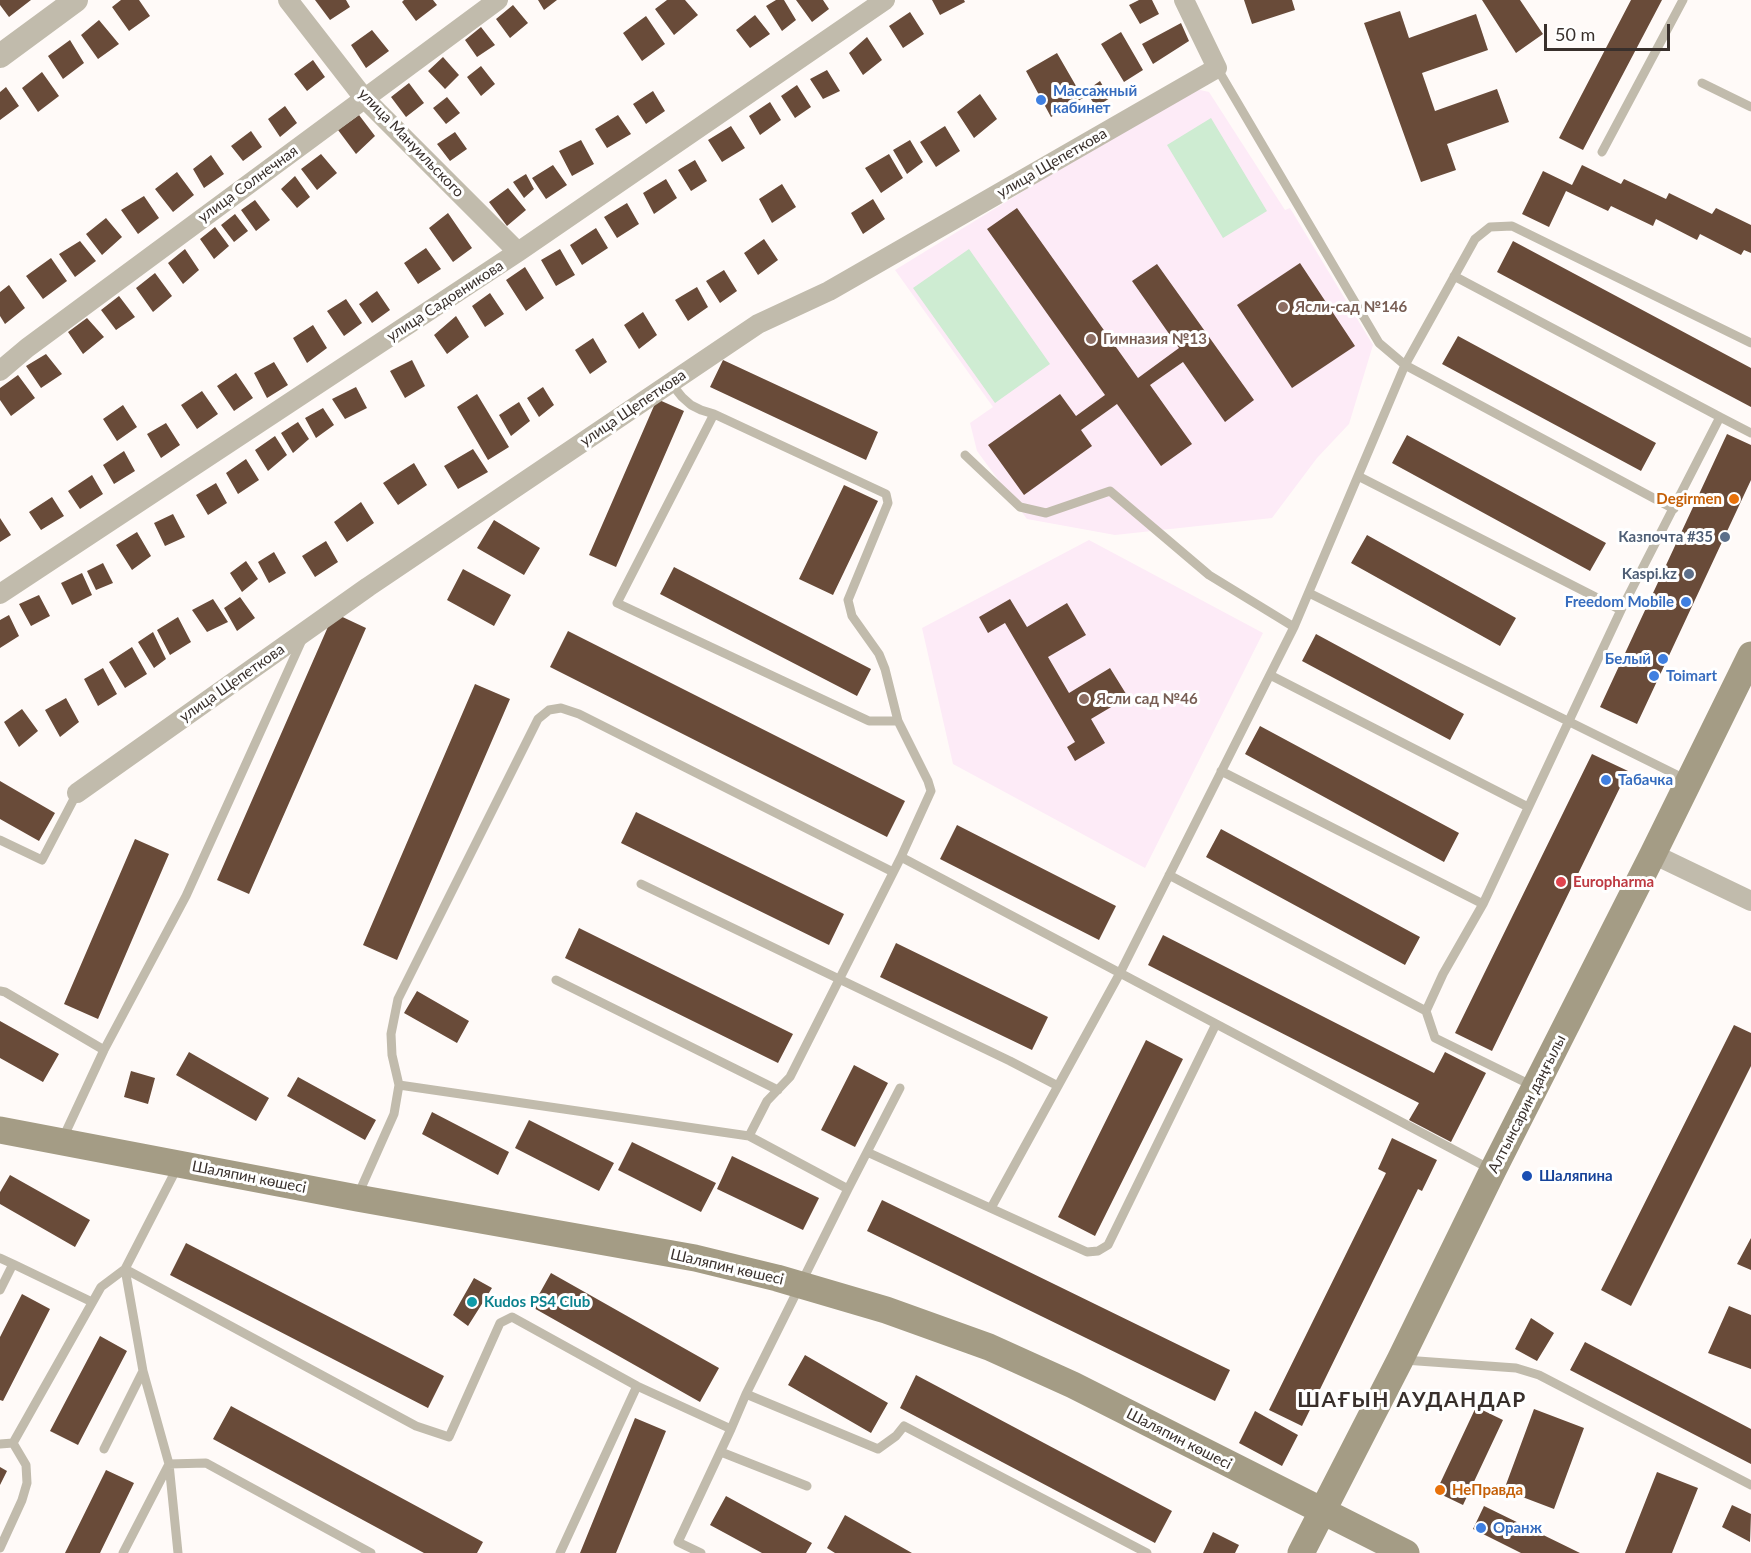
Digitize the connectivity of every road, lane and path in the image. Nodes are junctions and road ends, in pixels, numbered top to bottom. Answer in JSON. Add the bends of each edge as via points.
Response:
{"nodes":[{"id":1,"x":76,"y":0,"type":"edge"},
{"id":2,"x":288,"y":0,"type":"edge"},
{"id":3,"x":498,"y":0,"type":"edge"},
{"id":4,"x":885,"y":0,"type":"edge"},
{"id":5,"x":1184,"y":0,"type":"edge"},
{"id":6,"x":1683,"y":0,"type":"edge"},
{"id":7,"x":0,"y":56,"type":"edge"},
{"id":8,"x":1217,"y":68,"type":"junction"},
{"id":9,"x":1702,"y":82,"type":"dead end"},
{"id":10,"x":364,"y":98,"type":"junction"},
{"id":11,"x":1751,"y":107,"type":"edge"},
{"id":12,"x":1602,"y":152,"type":"dead end"},
{"id":13,"x":518,"y":252,"type":"junction"},
{"id":14,"x":1454,"y":276,"type":"junction"},
{"id":15,"x":1751,"y":343,"type":"edge"},
{"id":16,"x":1405,"y":365,"type":"junction"},
{"id":17,"x":0,"y":371,"type":"edge"},
{"id":18,"x":670,"y":382,"type":"junction"},
{"id":19,"x":714,"y":414,"type":"junction"},
{"id":20,"x":1720,"y":417,"type":"junction"},
{"id":21,"x":1751,"y":433,"type":"edge"},
{"id":22,"x":965,"y":455,"type":"dead end"},
{"id":23,"x":1358,"y":476,"type":"junction"},
{"id":24,"x":1674,"y":509,"type":"junction"},
{"id":25,"x":1309,"y":593,"type":"junction"},
{"id":26,"x":0,"y":594,"type":"edge"},
{"id":27,"x":1621,"y":610,"type":"junction"},
{"id":28,"x":1294,"y":627,"type":"junction"},
{"id":29,"x":306,"y":630,"type":"junction"},
{"id":30,"x":1751,"y":655,"type":"edge"},
{"id":31,"x":1270,"y":675,"type":"junction"},
{"id":32,"x":898,"y":721,"type":"junction"},
{"id":33,"x":1568,"y":721,"type":"junction"},
{"id":34,"x":1221,"y":771,"type":"junction"},
{"id":35,"x":1689,"y":781,"type":"junction"},
{"id":36,"x":77,"y":793,"type":"joint"},
{"id":37,"x":1528,"y":807,"type":"junction"},
{"id":38,"x":0,"y":840,"type":"edge"},
{"id":39,"x":1653,"y":854,"type":"junction"},
{"id":40,"x":901,"y":857,"type":"junction"},
{"id":41,"x":893,"y":872,"type":"junction"},
{"id":42,"x":1169,"y":875,"type":"junction"},
{"id":43,"x":641,"y":884,"type":"dead end"},
{"id":44,"x":1751,"y":901,"type":"edge"},
{"id":45,"x":1483,"y":904,"type":"junction"},
{"id":46,"x":1120,"y":973,"type":"junction"},
{"id":47,"x":840,"y":978,"type":"junction"},
{"id":48,"x":556,"y":980,"type":"dead end"},
{"id":49,"x":0,"y":992,"type":"edge"},
{"id":50,"x":1426,"y":1011,"type":"junction"},
{"id":51,"x":1216,"y":1023,"type":"junction"},
{"id":52,"x":104,"y":1050,"type":"junction"},
{"id":53,"x":399,"y":1085,"type":"junction"},
{"id":54,"x":1058,"y":1086,"type":"junction"},
{"id":55,"x":1536,"y":1087,"type":"junction"},
{"id":56,"x":900,"y":1088,"type":"dead end"},
{"id":57,"x":778,"y":1090,"type":"junction"},
{"id":58,"x":0,"y":1130,"type":"edge"},
{"id":59,"x":749,"y":1136,"type":"junction"},
{"id":60,"x":62,"y":1141,"type":"junction"},
{"id":61,"x":867,"y":1152,"type":"junction"},
{"id":62,"x":180,"y":1163,"type":"junction"},
{"id":63,"x":1493,"y":1170,"type":"junction"},
{"id":64,"x":848,"y":1189,"type":"junction"},
{"id":65,"x":357,"y":1198,"type":"junction"},
{"id":66,"x":991,"y":1208,"type":"junction"},
{"id":67,"x":0,"y":1258,"type":"edge"},
{"id":68,"x":13,"y":1264,"type":"junction"},
{"id":69,"x":125,"y":1269,"type":"junction"},
{"id":70,"x":800,"y":1285,"type":"junction"},
{"id":71,"x":0,"y":1290,"type":"edge"},
{"id":72,"x":92,"y":1302,"type":"junction"},
{"id":73,"x":1400,"y":1360,"type":"junction"},
{"id":74,"x":143,"y":1371,"type":"junction"},
{"id":75,"x":637,"y":1386,"type":"junction"},
{"id":76,"x":746,"y":1394,"type":"junction"},
{"id":77,"x":731,"y":1429,"type":"junction"},
{"id":78,"x":13,"y":1443,"type":"junction"},
{"id":79,"x":0,"y":1444,"type":"edge"},
{"id":80,"x":104,"y":1449,"type":"dead end"},
{"id":81,"x":721,"y":1452,"type":"junction"},
{"id":82,"x":169,"y":1464,"type":"junction"},
{"id":83,"x":1751,"y":1485,"type":"edge"},
{"id":84,"x":807,"y":1486,"type":"dead end"},
{"id":85,"x":1323,"y":1512,"type":"junction"},
{"id":86,"x":0,"y":1548,"type":"edge"},
{"id":87,"x":123,"y":1553,"type":"edge"},
{"id":88,"x":177,"y":1553,"type":"edge"},
{"id":89,"x":371,"y":1553,"type":"edge"},
{"id":90,"x":560,"y":1553,"type":"edge"},
{"id":91,"x":701,"y":1553,"type":"edge"},
{"id":92,"x":1147,"y":1553,"type":"edge"},
{"id":93,"x":1301,"y":1553,"type":"edge"},
{"id":94,"x":1406,"y":1553,"type":"edge"}],
"edges":[{"from":1,"to":7,"type":"street"},
{"from":2,"to":10,"type":"street","name":"улица Мануильского"},
{"from":3,"to":10,"type":"street","name":"улица Солнечная"},
{"from":4,"to":13,"type":"street","name":"улица Садовникова"},
{"from":5,"to":8,"type":"street"},
{"from":6,"to":12,"type":"lane"},
{"from":8,"to":16,"type":"lane","via":[[1379,343]]},
{"from":8,"to":18,"type":"street","name":"улица Щепеткова","via":[[829,291],[758,324]]},
{"from":9,"to":11,"type":"lane"},
{"from":10,"to":13,"type":"street","name":"улица Мануильского"},
{"from":10,"to":17,"type":"street","name":"улица Солнечная"},
{"from":13,"to":26,"type":"street","name":"улица Садовникова"},
{"from":14,"to":15,"type":"lane","via":[[1475,239],[1490,226],[1512,226]]},
{"from":14,"to":16,"type":"lane"},
{"from":14,"to":20,"type":"lane"},
{"from":16,"to":23,"type":"lane"},
{"from":16,"to":24,"type":"lane"},
{"from":18,"to":19,"type":"lane","via":[[691,405]]},
{"from":18,"to":29,"type":"street","name":"улица Щепеткова"},
{"from":19,"to":32,"type":"lane","via":[[886,494],[888,503],[848,600],[852,616],[879,654]]},
{"from":19,"to":32,"type":"lane","via":[[617,603],[869,721]]},
{"from":20,"to":21,"type":"lane"},
{"from":20,"to":24,"type":"lane"},
{"from":22,"to":28,"type":"lane","via":[[1020,507],[1046,513],[1110,490],[1209,575]]},
{"from":23,"to":25,"type":"lane"},
{"from":23,"to":27,"type":"lane"},
{"from":24,"to":27,"type":"lane"},
{"from":25,"to":28,"type":"lane"},
{"from":25,"to":33,"type":"lane"},
{"from":27,"to":33,"type":"lane"},
{"from":28,"to":31,"type":"lane"},
{"from":29,"to":36,"type":"street","name":"улица Щепеткова"},
{"from":29,"to":52,"type":"lane","via":[[186,896]]},
{"from":30,"to":35,"type":"main road","name":"Алтынсарин даңғылы"},
{"from":31,"to":34,"type":"lane"},
{"from":31,"to":37,"type":"lane"},
{"from":32,"to":40,"type":"lane","via":[[932,791]]},
{"from":33,"to":35,"type":"lane"},
{"from":33,"to":37,"type":"lane"},
{"from":34,"to":42,"type":"lane"},
{"from":34,"to":45,"type":"lane"},
{"from":35,"to":39,"type":"main road","name":"Алтынсарин даңғылы"},
{"from":36,"to":38,"type":"lane","via":[[42,860]]},
{"from":37,"to":45,"type":"lane"},
{"from":39,"to":44,"type":"street"},
{"from":39,"to":55,"type":"main road","name":"Алтынсарин даңғылы"},
{"from":40,"to":41,"type":"lane"},
{"from":40,"to":46,"type":"lane"},
{"from":41,"to":47,"type":"lane"},
{"from":41,"to":53,"type":"lane","via":[[579,714],[561,708],[549,710],[538,719],[398,999],[391,1034]]},
{"from":42,"to":46,"type":"lane"},
{"from":42,"to":50,"type":"lane"},
{"from":43,"to":47,"type":"lane"},
{"from":45,"to":50,"type":"lane"},
{"from":46,"to":51,"type":"lane"},
{"from":46,"to":54,"type":"lane"},
{"from":47,"to":54,"type":"lane"},
{"from":47,"to":57,"type":"lane","via":[[790,1077]]},
{"from":48,"to":57,"type":"lane"},
{"from":49,"to":52,"type":"lane"},
{"from":50,"to":55,"type":"lane","via":[[1435,1038]]},
{"from":51,"to":63,"type":"lane"},
{"from":51,"to":66,"type":"lane","via":[[1108,1245],[1087,1252]]},
{"from":52,"to":60,"type":"lane"},
{"from":53,"to":59,"type":"lane"},
{"from":53,"to":65,"type":"lane","via":[[394,1114]]},
{"from":54,"to":66,"type":"lane"},
{"from":55,"to":63,"type":"main road","name":"Алтынсарин даңғылы"},
{"from":56,"to":61,"type":"lane"},
{"from":57,"to":59,"type":"lane","via":[[767,1101]]},
{"from":58,"to":60,"type":"main road","name":"Шаляпин көшесі"},
{"from":59,"to":64,"type":"lane"},
{"from":60,"to":62,"type":"main road","name":"Шаляпин көшесі"},
{"from":61,"to":64,"type":"lane"},
{"from":61,"to":66,"type":"lane"},
{"from":62,"to":65,"type":"main road","name":"Шаляпин көшесі"},
{"from":62,"to":69,"type":"lane"},
{"from":63,"to":73,"type":"main road","name":"Алтынсарин даңғылы"},
{"from":64,"to":70,"type":"lane"},
{"from":65,"to":70,"type":"main road","name":"Шаляпин көшесі","via":[[695,1258]]},
{"from":67,"to":68,"type":"lane"},
{"from":68,"to":71,"type":"lane"},
{"from":68,"to":72,"type":"lane"},
{"from":69,"to":72,"type":"lane","via":[[101,1287]]},
{"from":69,"to":74,"type":"lane"},
{"from":69,"to":75,"type":"lane","via":[[416,1426],[449,1437],[500,1323],[512,1317]]},
{"from":70,"to":76,"type":"lane"},
{"from":70,"to":85,"type":"main road","name":"Шаляпин көшесі","via":[[886,1310],[989,1347],[1073,1385]]},
{"from":72,"to":78,"type":"lane"},
{"from":73,"to":83,"type":"lane","via":[[1516,1368],[1539,1375]]},
{"from":73,"to":85,"type":"main road","name":"Алтынсарин даңғылы"},
{"from":74,"to":80,"type":"lane"},
{"from":74,"to":82,"type":"lane"},
{"from":75,"to":77,"type":"lane"},
{"from":75,"to":90,"type":"lane"},
{"from":76,"to":77,"type":"lane"},
{"from":76,"to":92,"type":"lane","via":[[878,1449],[904,1426]]},
{"from":77,"to":81,"type":"lane"},
{"from":78,"to":79,"type":"lane"},
{"from":78,"to":86,"type":"lane","via":[[26,1465],[27,1483]]},
{"from":81,"to":84,"type":"lane"},
{"from":81,"to":91,"type":"lane","via":[[678,1542]]},
{"from":82,"to":87,"type":"lane"},
{"from":82,"to":88,"type":"lane"},
{"from":82,"to":89,"type":"lane","via":[[206,1462]]},
{"from":85,"to":93,"type":"main road","name":"Алтынсарин даңғылы"},
{"from":85,"to":94,"type":"main road","name":"Шаляпин көшесі"}]}
